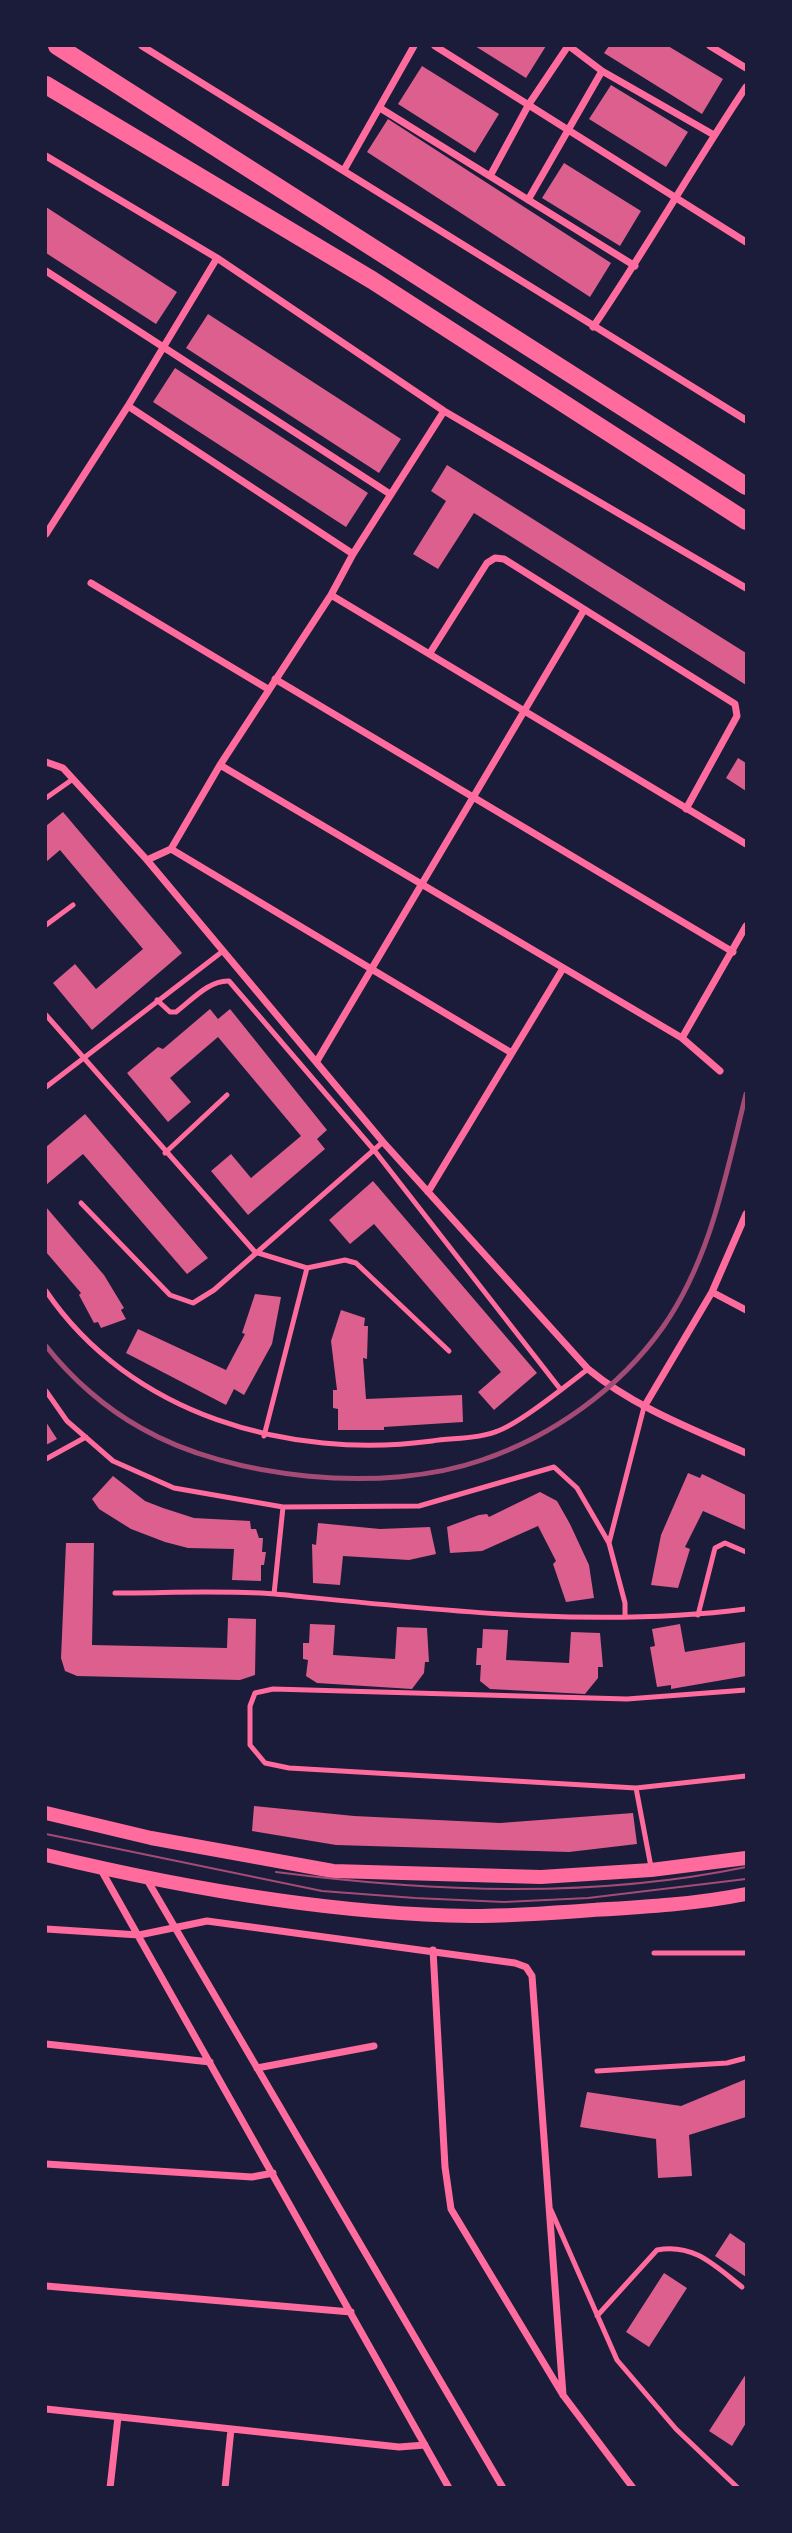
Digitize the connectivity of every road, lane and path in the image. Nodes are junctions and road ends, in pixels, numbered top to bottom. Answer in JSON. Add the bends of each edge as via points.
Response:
{"nodes":[{"id":1,"x":57,"y":46,"type":"edge"},
{"id":2,"x":142,"y":46,"type":"edge"},
{"id":3,"x":414,"y":46,"type":"edge"},
{"id":4,"x":435,"y":46,"type":"edge"},
{"id":5,"x":569,"y":46,"type":"edge"},
{"id":6,"x":709,"y":46,"type":"edge"},
{"id":7,"x":747,"y":68,"type":"edge"},
{"id":8,"x":602,"y":71,"type":"junction"},
{"id":9,"x":46,"y":85,"type":"edge"},
{"id":10,"x":747,"y":87,"type":"edge"},
{"id":11,"x":529,"y":104,"type":"junction"},
{"id":12,"x":380,"y":108,"type":"junction"},
{"id":13,"x":567,"y":128,"type":"junction"},
{"id":14,"x":714,"y":135,"type":"junction"},
{"id":15,"x":46,"y":156,"type":"edge"},
{"id":16,"x":344,"y":170,"type":"junction"},
{"id":17,"x":490,"y":176,"type":"junction"},
{"id":18,"x":678,"y":199,"type":"junction"},
{"id":19,"x":528,"y":200,"type":"junction"},
{"id":20,"x":747,"y":242,"type":"edge"},
{"id":21,"x":217,"y":258,"type":"junction"},
{"id":22,"x":635,"y":266,"type":"junction"},
{"id":23,"x":46,"y":271,"type":"edge"},
{"id":24,"x":593,"y":327,"type":"junction"},
{"id":25,"x":164,"y":346,"type":"junction"},
{"id":26,"x":128,"y":406,"type":"junction"},
{"id":27,"x":444,"y":411,"type":"junction"},
{"id":28,"x":747,"y":420,"type":"edge"},
{"id":29,"x":747,"y":486,"type":"edge"},
{"id":30,"x":390,"y":494,"type":"junction"},
{"id":31,"x":747,"y":521,"type":"edge"},
{"id":32,"x":46,"y":534,"type":"edge"},
{"id":33,"x":353,"y":554,"type":"junction"},
{"id":34,"x":91,"y":583,"type":"dead end"},
{"id":35,"x":747,"y":588,"type":"edge"},
{"id":36,"x":331,"y":595,"type":"junction"},
{"id":37,"x":584,"y":610,"type":"junction"},
{"id":38,"x":430,"y":653,"type":"junction"},
{"id":39,"x":275,"y":679,"type":"junction"},
{"id":40,"x":268,"y":689,"type":"junction"},
{"id":41,"x":525,"y":712,"type":"junction"},
{"id":42,"x":46,"y":762,"type":"edge"},
{"id":43,"x":220,"y":765,"type":"junction"},
{"id":44,"x":73,"y":779,"type":"junction"},
{"id":45,"x":46,"y":798,"type":"edge"},
{"id":46,"x":473,"y":799,"type":"junction"},
{"id":47,"x":686,"y":809,"type":"junction"},
{"id":48,"x":747,"y":844,"type":"edge"},
{"id":49,"x":172,"y":849,"type":"junction"},
{"id":50,"x":147,"y":860,"type":"junction"},
{"id":51,"x":421,"y":884,"type":"junction"},
{"id":52,"x":73,"y":905,"type":"dead end"},
{"id":53,"x":46,"y":925,"type":"edge"},
{"id":54,"x":747,"y":926,"type":"edge"},
{"id":55,"x":223,"y":951,"type":"junction"},
{"id":56,"x":733,"y":952,"type":"junction"},
{"id":57,"x":370,"y":967,"type":"junction"},
{"id":58,"x":562,"y":970,"type":"junction"},
{"id":59,"x":157,"y":1000,"type":"junction"},
{"id":60,"x":46,"y":1015,"type":"edge"},
{"id":61,"x":681,"y":1038,"type":"junction"},
{"id":62,"x":510,"y":1052,"type":"junction"},
{"id":63,"x":82,"y":1057,"type":"junction"},
{"id":64,"x":317,"y":1061,"type":"junction"},
{"id":65,"x":720,"y":1071,"type":"dead end"},
{"id":66,"x":46,"y":1087,"type":"edge"},
{"id":67,"x":227,"y":1095,"type":"dead end"},
{"id":68,"x":383,"y":1142,"type":"junction"},
{"id":69,"x":374,"y":1150,"type":"junction"},
{"id":70,"x":165,"y":1153,"type":"junction"},
{"id":71,"x":428,"y":1192,"type":"junction"},
{"id":72,"x":81,"y":1203,"type":"dead end"},
{"id":73,"x":747,"y":1214,"type":"edge"},
{"id":74,"x":255,"y":1252,"type":"junction"},
{"id":75,"x":307,"y":1268,"type":"junction"},
{"id":76,"x":46,"y":1291,"type":"edge"},
{"id":77,"x":712,"y":1292,"type":"junction"},
{"id":78,"x":747,"y":1310,"type":"edge"},
{"id":79,"x":449,"y":1351,"type":"dead end"},
{"id":80,"x":587,"y":1369,"type":"junction"},
{"id":81,"x":561,"y":1390,"type":"junction"},
{"id":82,"x":46,"y":1391,"type":"edge"},
{"id":83,"x":644,"y":1407,"type":"junction"},
{"id":84,"x":264,"y":1436,"type":"junction"},
{"id":85,"x":86,"y":1437,"type":"junction"},
{"id":86,"x":747,"y":1453,"type":"edge"},
{"id":87,"x":46,"y":1459,"type":"edge"},
{"id":88,"x":283,"y":1507,"type":"junction"},
{"id":89,"x":609,"y":1543,"type":"junction"},
{"id":90,"x":747,"y":1552,"type":"edge"},
{"id":91,"x":115,"y":1592,"type":"dead end"},
{"id":92,"x":274,"y":1594,"type":"junction"},
{"id":93,"x":747,"y":1609,"type":"edge"},
{"id":94,"x":698,"y":1615,"type":"junction"},
{"id":95,"x":625,"y":1616,"type":"junction"},
{"id":96,"x":747,"y":1690,"type":"edge"},
{"id":97,"x":747,"y":1776,"type":"edge"},
{"id":98,"x":636,"y":1788,"type":"junction"},
{"id":99,"x":46,"y":1813,"type":"edge"},
{"id":100,"x":46,"y":1854,"type":"edge"},
{"id":101,"x":747,"y":1858,"type":"edge"},
{"id":102,"x":100,"y":1868,"type":"junction"},
{"id":103,"x":651,"y":1870,"type":"junction"},
{"id":104,"x":144,"y":1876,"type":"junction"},
{"id":105,"x":747,"y":1894,"type":"edge"},
{"id":106,"x":174,"y":1928,"type":"junction"},
{"id":107,"x":46,"y":1929,"type":"edge"},
{"id":108,"x":139,"y":1935,"type":"junction"},
{"id":109,"x":433,"y":1950,"type":"junction"},
{"id":110,"x":654,"y":1953,"type":"dead end"},
{"id":111,"x":747,"y":1954,"type":"edge"},
{"id":112,"x":46,"y":2044,"type":"edge"},
{"id":113,"x":374,"y":2046,"type":"dead end"},
{"id":114,"x":747,"y":2058,"type":"edge"},
{"id":115,"x":210,"y":2062,"type":"junction"},
{"id":116,"x":257,"y":2068,"type":"junction"},
{"id":117,"x":597,"y":2071,"type":"dead end"},
{"id":118,"x":46,"y":2164,"type":"edge"},
{"id":119,"x":273,"y":2174,"type":"junction"},
{"id":120,"x":549,"y":2205,"type":"junction"},
{"id":121,"x":46,"y":2287,"type":"edge"},
{"id":122,"x":742,"y":2287,"type":"dead end"},
{"id":123,"x":351,"y":2312,"type":"junction"},
{"id":124,"x":597,"y":2316,"type":"junction"},
{"id":125,"x":563,"y":2395,"type":"junction"},
{"id":126,"x":46,"y":2409,"type":"edge"},
{"id":127,"x":118,"y":2417,"type":"junction"},
{"id":128,"x":232,"y":2429,"type":"junction"},
{"id":129,"x":425,"y":2445,"type":"junction"},
{"id":130,"x":110,"y":2487,"type":"edge"},
{"id":131,"x":225,"y":2487,"type":"edge"},
{"id":132,"x":449,"y":2487,"type":"edge"},
{"id":133,"x":503,"y":2487,"type":"edge"},
{"id":134,"x":633,"y":2487,"type":"edge"},
{"id":135,"x":738,"y":2487,"type":"edge"}],
"edges":[{"from":1,"to":29,"type":"highway"},
{"from":2,"to":16,"type":"street"},
{"from":3,"to":12,"type":"street"},
{"from":4,"to":11,"type":"street"},
{"from":5,"to":8,"type":"street"},
{"from":5,"to":11,"type":"street"},
{"from":6,"to":7,"type":"street"},
{"from":8,"to":13,"type":"street"},
{"from":8,"to":14,"type":"street"},
{"from":9,"to":31,"type":"highway","via":[[372,280]]},
{"from":10,"to":14,"type":"street"},
{"from":11,"to":13,"type":"street"},
{"from":11,"to":17,"type":"street"},
{"from":12,"to":16,"type":"street"},
{"from":12,"to":17,"type":"street"},
{"from":13,"to":18,"type":"street"},
{"from":13,"to":19,"type":"street"},
{"from":14,"to":18,"type":"street"},
{"from":15,"to":21,"type":"street"},
{"from":16,"to":24,"type":"street"},
{"from":17,"to":19,"type":"street"},
{"from":18,"to":20,"type":"street"},
{"from":18,"to":22,"type":"street"},
{"from":19,"to":22,"type":"street"},
{"from":21,"to":25,"type":"street"},
{"from":21,"to":27,"type":"street"},
{"from":22,"to":24,"type":"street"},
{"from":23,"to":25,"type":"street"},
{"from":24,"to":28,"type":"street"},
{"from":25,"to":26,"type":"street"},
{"from":25,"to":30,"type":"street"},
{"from":26,"to":32,"type":"street"},
{"from":26,"to":33,"type":"street"},
{"from":27,"to":30,"type":"street"},
{"from":27,"to":35,"type":"street"},
{"from":30,"to":33,"type":"street"},
{"from":33,"to":36,"type":"street"},
{"from":34,"to":40,"type":"street"},
{"from":36,"to":38,"type":"street"},
{"from":36,"to":39,"type":"street"},
{"from":37,"to":38,"type":"street","via":[[495,558],[487,563]]},
{"from":37,"to":41,"type":"street"},
{"from":37,"to":47,"type":"street","via":[[735,704],[738,710]]},
{"from":38,"to":41,"type":"street"},
{"from":39,"to":40,"type":"street"},
{"from":39,"to":46,"type":"street"},
{"from":40,"to":43,"type":"street"},
{"from":41,"to":46,"type":"street"},
{"from":41,"to":47,"type":"street"},
{"from":42,"to":44,"type":"street","via":[[63,768]]},
{"from":43,"to":49,"type":"street"},
{"from":43,"to":51,"type":"street"},
{"from":44,"to":45,"type":"lane"},
{"from":44,"to":50,"type":"street"},
{"from":46,"to":51,"type":"street"},
{"from":46,"to":56,"type":"street"},
{"from":47,"to":48,"type":"street"},
{"from":49,"to":50,"type":"street"},
{"from":49,"to":57,"type":"street"},
{"from":50,"to":55,"type":"street"},
{"from":51,"to":57,"type":"street"},
{"from":51,"to":58,"type":"street"},
{"from":52,"to":53,"type":"lane"},
{"from":54,"to":56,"type":"street"},
{"from":55,"to":59,"type":"lane"},
{"from":55,"to":64,"type":"street"},
{"from":56,"to":61,"type":"street"},
{"from":57,"to":62,"type":"street"},
{"from":57,"to":64,"type":"street"},
{"from":58,"to":61,"type":"street"},
{"from":58,"to":62,"type":"street"},
{"from":59,"to":63,"type":"lane"},
{"from":59,"to":69,"type":"lane","via":[[176,1012],[208,987],[229,981]]},
{"from":60,"to":63,"type":"lane"},
{"from":61,"to":65,"type":"street"},
{"from":62,"to":71,"type":"street"},
{"from":63,"to":66,"type":"lane"},
{"from":63,"to":70,"type":"lane"},
{"from":64,"to":68,"type":"street"},
{"from":67,"to":70,"type":"lane"},
{"from":68,"to":69,"type":"lane"},
{"from":68,"to":71,"type":"street"},
{"from":69,"to":74,"type":"lane"},
{"from":69,"to":81,"type":"lane"},
{"from":70,"to":74,"type":"lane"},
{"from":71,"to":80,"type":"street"},
{"from":72,"to":74,"type":"lane","via":[[180,1301],[193,1303],[214,1290]]},
{"from":73,"to":77,"type":"street"},
{"from":74,"to":75,"type":"lane"},
{"from":75,"to":79,"type":"lane","via":[[345,1260],[356,1263]]},
{"from":75,"to":84,"type":"lane"},
{"from":76,"to":84,"type":"lane","via":[[86,1338],[126,1374],[213,1419]]},
{"from":77,"to":78,"type":"street"},
{"from":77,"to":83,"type":"street"},
{"from":80,"to":81,"type":"lane"},
{"from":80,"to":83,"type":"street"},
{"from":81,"to":84,"type":"lane","via":[[496,1432],[391,1446]]},
{"from":82,"to":85,"type":"lane","via":[[67,1421]]},
{"from":83,"to":86,"type":"street"},
{"from":83,"to":89,"type":"lane"},
{"from":85,"to":87,"type":"lane"},
{"from":85,"to":88,"type":"lane","via":[[113,1461],[174,1488]]},
{"from":88,"to":89,"type":"lane","via":[[419,1506],[554,1467],[577,1488]]},
{"from":88,"to":92,"type":"lane"},
{"from":89,"to":95,"type":"lane"},
{"from":90,"to":94,"type":"lane","via":[[725,1543],[715,1548]]},
{"from":91,"to":92,"type":"lane"},
{"from":92,"to":95,"type":"lane","via":[[516,1614]]},
{"from":93,"to":94,"type":"lane"},
{"from":94,"to":95,"type":"lane"},
{"from":96,"to":98,"type":"lane","via":[[627,1699],[273,1689],[255,1693],[250,1706],[250,1745],[265,1763]]},
{"from":97,"to":98,"type":"lane"},
{"from":98,"to":103,"type":"lane"},
{"from":99,"to":103,"type":"main road","via":[[333,1871],[541,1877]]},
{"from":100,"to":102,"type":"main road"},
{"from":101,"to":103,"type":"main road"},
{"from":102,"to":104,"type":"main road"},
{"from":102,"to":108,"type":"street"},
{"from":104,"to":105,"type":"main road","via":[[325,1905],[472,1916],[624,1908]]},
{"from":104,"to":106,"type":"street"},
{"from":106,"to":108,"type":"street"},
{"from":106,"to":109,"type":"street","via":[[207,1921]]},
{"from":106,"to":116,"type":"street"},
{"from":107,"to":108,"type":"street"},
{"from":108,"to":115,"type":"street"},
{"from":109,"to":120,"type":"street","via":[[515,1963],[531,1976]]},
{"from":109,"to":125,"type":"street","via":[[451,2209]]},
{"from":110,"to":111,"type":"lane"},
{"from":112,"to":115,"type":"street"},
{"from":113,"to":116,"type":"street"},
{"from":114,"to":117,"type":"lane"},
{"from":115,"to":119,"type":"street"},
{"from":116,"to":133,"type":"street"},
{"from":118,"to":119,"type":"street","via":[[252,2177]]},
{"from":119,"to":123,"type":"street"},
{"from":120,"to":124,"type":"lane"},
{"from":120,"to":125,"type":"street"},
{"from":121,"to":123,"type":"street"},
{"from":122,"to":124,"type":"lane","via":[[700,2255],[685,2249],[657,2250]]},
{"from":123,"to":129,"type":"street"},
{"from":124,"to":135,"type":"lane","via":[[617,2360],[676,2429]]},
{"from":125,"to":134,"type":"street"},
{"from":126,"to":127,"type":"street"},
{"from":127,"to":128,"type":"street"},
{"from":127,"to":130,"type":"street"},
{"from":128,"to":129,"type":"street","via":[[399,2447]]},
{"from":128,"to":131,"type":"street"},
{"from":129,"to":132,"type":"street"}]}
